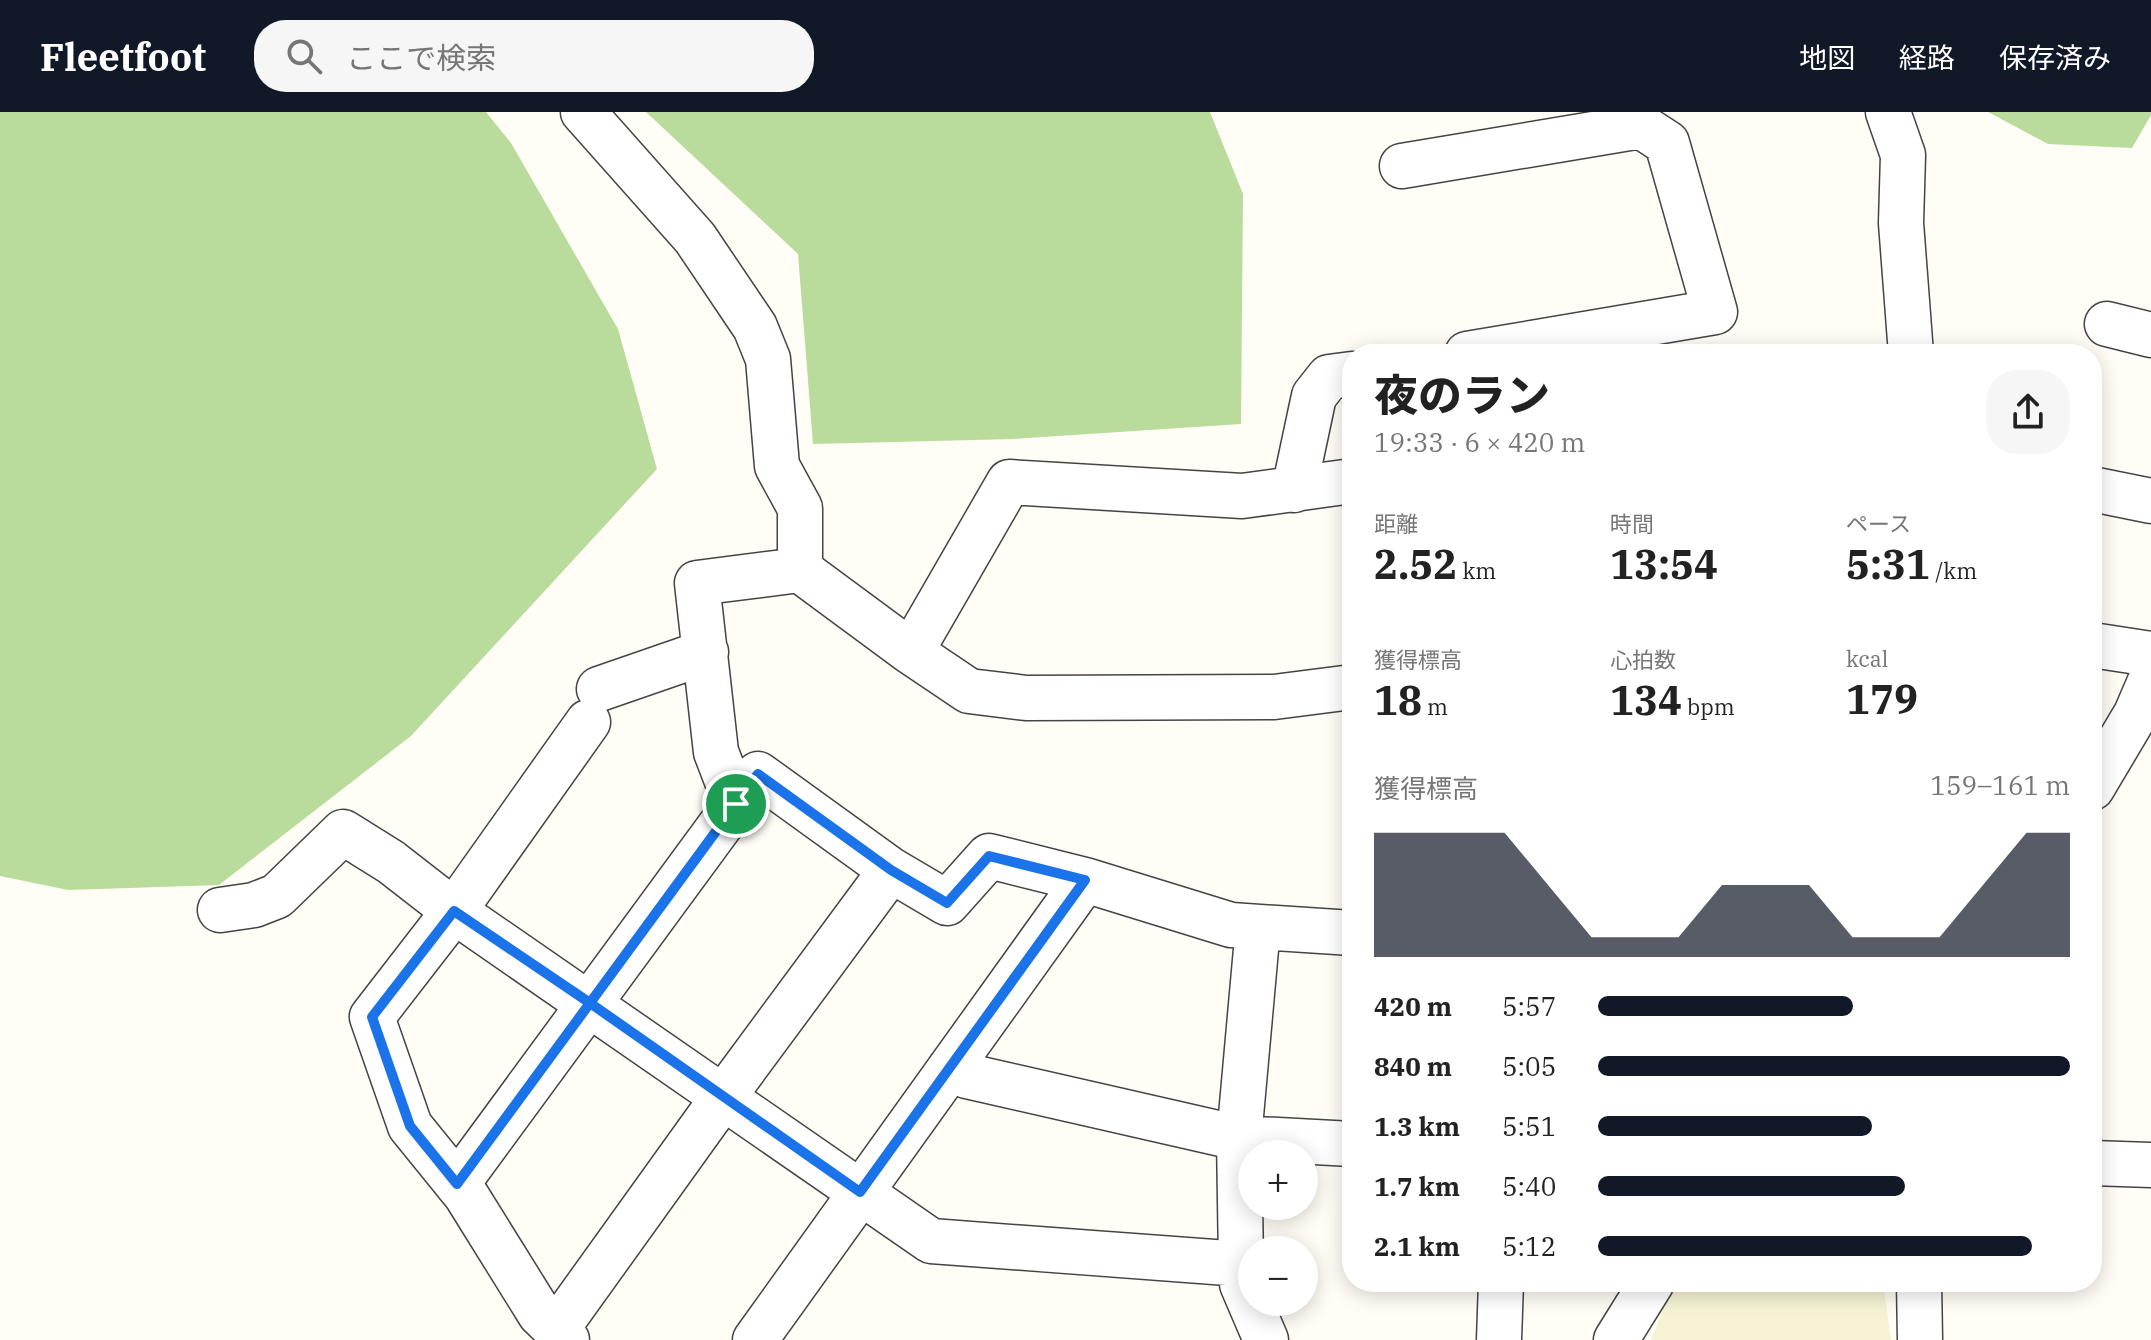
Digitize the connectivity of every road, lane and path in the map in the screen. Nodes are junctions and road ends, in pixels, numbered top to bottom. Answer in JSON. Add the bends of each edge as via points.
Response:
{"nodes":[{"id":1,"x":583,"y":112,"type":"edge"},
{"id":2,"x":1888,"y":112,"type":"edge"},
{"id":3,"x":1402,"y":166,"type":"dead end"},
{"id":4,"x":2107,"y":324,"type":"dead end"},
{"id":5,"x":2151,"y":335,"type":"edge"},
{"id":6,"x":1526,"y":344,"type":"edge"},
{"id":7,"x":1910,"y":344,"type":"edge"},
{"id":8,"x":1342,"y":375,"type":"edge"},
{"id":9,"x":1342,"y":483,"type":"edge"},
{"id":10,"x":1294,"y":490,"type":"junction"},
{"id":11,"x":2102,"y":491,"type":"edge"},
{"id":12,"x":2151,"y":501,"type":"edge"},
{"id":13,"x":800,"y":570,"type":"junction"},
{"id":14,"x":2102,"y":647,"type":"edge"},
{"id":15,"x":706,"y":652,"type":"junction"},
{"id":16,"x":911,"y":652,"type":"junction"},
{"id":17,"x":2151,"y":654,"type":"edge"},
{"id":18,"x":1342,"y":688,"type":"edge"},
{"id":19,"x":2146,"y":707,"type":"edge"},
{"id":20,"x":2102,"y":773,"type":"edge"},
{"id":21,"x":736,"y":804,"type":"junction"},
{"id":22,"x":891,"y":870,"type":"junction"},
{"id":23,"x":1085,"y":880,"type":"junction"},
{"id":24,"x":220,"y":910,"type":"dead end"},
{"id":25,"x":454,"y":911,"type":"junction"},
{"id":26,"x":1258,"y":927,"type":"junction"},
{"id":27,"x":1342,"y":932,"type":"edge"},
{"id":28,"x":590,"y":1003,"type":"junction"},
{"id":29,"x":950,"y":1068,"type":"junction"},
{"id":30,"x":724,"y":1096,"type":"junction"},
{"id":31,"x":1239,"y":1138,"type":"junction"},
{"id":32,"x":1342,"y":1143,"type":"edge"},
{"id":33,"x":2102,"y":1163,"type":"edge"},
{"id":34,"x":2151,"y":1165,"type":"edge"},
{"id":35,"x":457,"y":1184,"type":"junction"},
{"id":36,"x":860,"y":1192,"type":"junction"},
{"id":37,"x":1241,"y":1236,"type":"edge"},
{"id":38,"x":1238,"y":1264,"type":"edge"},
{"id":39,"x":1501,"y":1292,"type":"edge"},
{"id":40,"x":1646,"y":1292,"type":"edge"},
{"id":41,"x":1919,"y":1292,"type":"edge"},
{"id":42,"x":1256,"y":1316,"type":"edge"},
{"id":43,"x":562,"y":1335,"type":"edge"},
{"id":44,"x":755,"y":1340,"type":"edge"},
{"id":45,"x":1266,"y":1340,"type":"edge"},
{"id":46,"x":1499,"y":1340,"type":"edge"},
{"id":47,"x":1616,"y":1340,"type":"edge"},
{"id":48,"x":1920,"y":1340,"type":"edge"}],
"edges":[{"from":1,"to":13,"type":"street","via":[[695,238],[755,327],[768,359],[777,466],[800,508]]},
{"from":2,"to":7,"type":"street","via":[[1903,155],[1901,223]]},
{"from":3,"to":6,"type":"street","via":[[1641,126],[1667,143],[1715,312]]},
{"from":4,"to":5,"type":"street"},
{"from":8,"to":10,"type":"street","via":[[1329,377],[1314,396]]},
{"from":9,"to":10,"type":"street"},
{"from":10,"to":16,"type":"street","via":[[1242,496],[1009,482]]},
{"from":11,"to":12,"type":"street"},
{"from":13,"to":15,"type":"street","via":[[697,583]]},
{"from":13,"to":16,"type":"street"},
{"from":14,"to":17,"type":"street"},
{"from":15,"to":21,"type":"street","via":[[716,752]]},
{"from":15,"to":25,"type":"street","via":[[594,705]]},
{"from":16,"to":18,"type":"street","via":[[969,691],[1026,698],[1274,697]]},
{"from":19,"to":20,"type":"street"},
{"from":21,"to":22,"type":"street","via":[[758,774]]},
{"from":21,"to":28,"type":"street"},
{"from":22,"to":23,"type":"street","via":[[947,903],[989,856]]},
{"from":22,"to":30,"type":"street"},
{"from":23,"to":26,"type":"street","via":[[1231,925]]},
{"from":23,"to":29,"type":"street"},
{"from":24,"to":25,"type":"street","via":[[277,896],[343,832]]},
{"from":25,"to":28,"type":"street"},
{"from":25,"to":35,"type":"street","via":[[372,1017],[410,1126]]},
{"from":26,"to":27,"type":"street"},
{"from":26,"to":31,"type":"street"},
{"from":28,"to":30,"type":"street"},
{"from":28,"to":35,"type":"street"},
{"from":29,"to":31,"type":"street"},
{"from":29,"to":36,"type":"street"},
{"from":30,"to":36,"type":"street"},
{"from":30,"to":43,"type":"street"},
{"from":31,"to":32,"type":"street"},
{"from":31,"to":37,"type":"street"},
{"from":33,"to":34,"type":"street"},
{"from":35,"to":43,"type":"street","via":[[540,1314]]},
{"from":36,"to":38,"type":"street","via":[[931,1241]]},
{"from":36,"to":44,"type":"street"},
{"from":39,"to":46,"type":"street"},
{"from":40,"to":47,"type":"street"},
{"from":41,"to":48,"type":"street"},
{"from":42,"to":45,"type":"street"}]}
